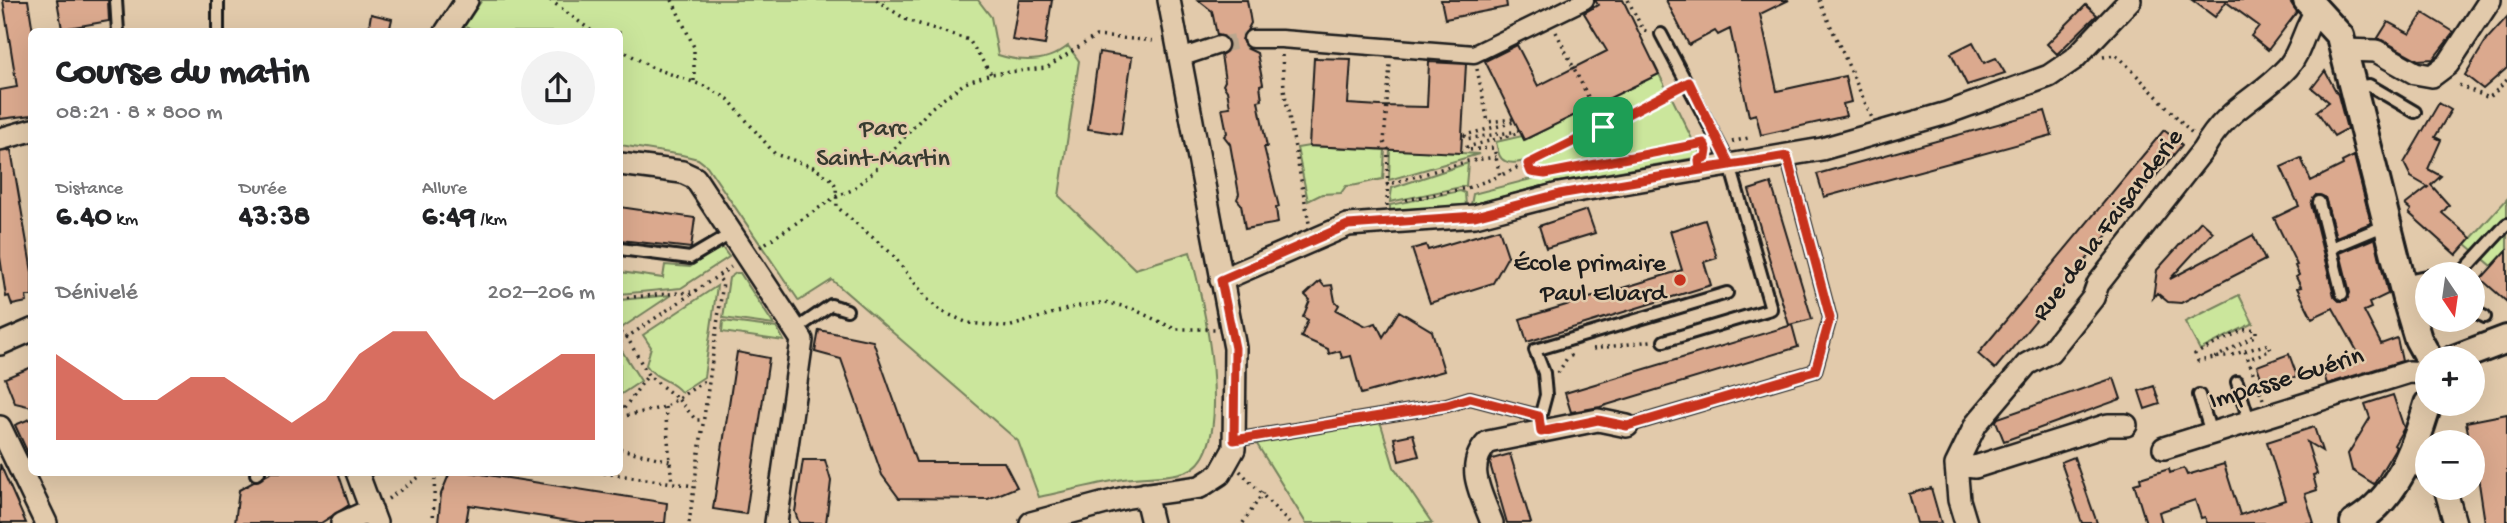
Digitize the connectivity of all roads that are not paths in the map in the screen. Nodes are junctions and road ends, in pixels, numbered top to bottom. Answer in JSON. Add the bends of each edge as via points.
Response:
{"nodes":[{"id":1,"x":116,"y":0,"type":"edge"},
{"id":2,"x":218,"y":0,"type":"edge"},
{"id":3,"x":467,"y":0,"type":"edge"},
{"id":4,"x":1169,"y":0,"type":"edge"},
{"id":5,"x":1585,"y":0,"type":"edge"},
{"id":6,"x":2130,"y":0,"type":"edge"},
{"id":7,"x":2490,"y":0,"type":"edge"},
{"id":8,"x":2313,"y":5,"type":"edge"},
{"id":9,"x":118,"y":28,"type":"edge"},
{"id":10,"x":218,"y":28,"type":"edge"},
{"id":11,"x":449,"y":28,"type":"edge"},
{"id":12,"x":1661,"y":34,"type":"road end"},
{"id":13,"x":1252,"y":40,"type":"tunnel mouth"},
{"id":14,"x":1219,"y":45,"type":"tunnel mouth"},
{"id":15,"x":2343,"y":50,"type":"junction"},
{"id":16,"x":1180,"y":58,"type":"junction"},
{"id":17,"x":2351,"y":88,"type":"junction"},
{"id":18,"x":2415,"y":112,"type":"dead end"},
{"id":19,"x":28,"y":131,"type":"edge"},
{"id":20,"x":0,"y":139,"type":"edge"},
{"id":21,"x":1787,"y":156,"type":"junction"},
{"id":22,"x":623,"y":164,"type":"edge"},
{"id":23,"x":1730,"y":165,"type":"junction"},
{"id":24,"x":2319,"y":202,"type":"dead end"},
{"id":25,"x":2507,"y":223,"type":"edge"},
{"id":26,"x":2387,"y":225,"type":"junction"},
{"id":27,"x":734,"y":232,"type":"junction"},
{"id":28,"x":2331,"y":248,"type":"junction"},
{"id":29,"x":623,"y":249,"type":"edge"},
{"id":30,"x":2472,"y":262,"type":"edge"},
{"id":31,"x":2415,"y":279,"type":"edge"},
{"id":32,"x":1221,"y":280,"type":"junction"},
{"id":33,"x":1727,"y":293,"type":"dead end"},
{"id":34,"x":2342,"y":294,"type":"dead end"},
{"id":35,"x":847,"y":310,"type":"dead end"},
{"id":36,"x":795,"y":330,"type":"junction"},
{"id":37,"x":28,"y":332,"type":"edge"},
{"id":38,"x":2507,"y":339,"type":"edge"},
{"id":39,"x":1664,"y":341,"type":"road end"},
{"id":40,"x":0,"y":342,"type":"edge"},
{"id":41,"x":2485,"y":347,"type":"edge"},
{"id":42,"x":2415,"y":372,"type":"edge"},
{"id":43,"x":2237,"y":383,"type":"dead end"},
{"id":44,"x":2199,"y":395,"type":"dead end"},
{"id":45,"x":2257,"y":414,"type":"junction"},
{"id":46,"x":1540,"y":424,"type":"junction"},
{"id":47,"x":2126,"y":425,"type":"dead end"},
{"id":48,"x":1627,"y":426,"type":"joint"},
{"id":49,"x":0,"y":427,"type":"edge"},
{"id":50,"x":2211,"y":433,"type":"junction"},
{"id":51,"x":1234,"y":440,"type":"junction"},
{"id":52,"x":2164,"y":448,"type":"dead end"},
{"id":53,"x":1956,"y":465,"type":"junction"},
{"id":54,"x":2415,"y":469,"type":"edge"},
{"id":55,"x":358,"y":476,"type":"edge"},
{"id":56,"x":1145,"y":494,"type":"junction"},
{"id":57,"x":2448,"y":500,"type":"edge"},
{"id":58,"x":373,"y":517,"type":"edge"},
{"id":59,"x":46,"y":523,"type":"edge"},
{"id":60,"x":342,"y":523,"type":"edge"},
{"id":61,"x":776,"y":523,"type":"edge"},
{"id":62,"x":1031,"y":523,"type":"edge"},
{"id":63,"x":1152,"y":523,"type":"edge"},
{"id":64,"x":1492,"y":523,"type":"edge"},
{"id":65,"x":1966,"y":523,"type":"edge"},
{"id":66,"x":2354,"y":523,"type":"edge"},
{"id":67,"x":2455,"y":523,"type":"edge"}],
"edges":[{"from":1,"to":9,"type":"lane"},
{"from":2,"to":10,"type":"lane"},
{"from":3,"to":11,"type":"street"},
{"from":4,"to":16,"type":"street"},
{"from":5,"to":13,"type":"street","via":[[1474,54]]},
{"from":6,"to":21,"type":"street","via":[[2074,59],[2049,76],[1947,113]]},
{"from":7,"to":15,"type":"street","via":[[2448,64],[2432,76],[2415,73],[2376,51]]},
{"from":8,"to":15,"type":"street","via":[[2340,36]]},
{"from":8,"to":53,"type":"street","name":"Rue de la Faisanderie","via":[[2289,66],[2216,128],[2098,284],[2094,298],[2050,352],[2027,365],[1976,424]]},
{"from":12,"to":23,"type":"lane"},
{"from":14,"to":16,"type":"street"},
{"from":15,"to":17,"type":"street"},
{"from":16,"to":32,"type":"street"},
{"from":17,"to":18,"type":"lane","via":[[2369,85]]},
{"from":17,"to":26,"type":"street"},
{"from":19,"to":20,"type":"street"},
{"from":21,"to":23,"type":"street"},
{"from":21,"to":48,"type":"lane","via":[[1830,318],[1815,371]]},
{"from":22,"to":27,"type":"street","via":[[695,178]]},
{"from":23,"to":32,"type":"street","via":[[1559,194],[1475,216],[1361,223],[1317,237]]},
{"from":23,"to":39,"type":"lane","via":[[1771,309]]},
{"from":24,"to":28,"type":"lane"},
{"from":25,"to":30,"type":"lane"},
{"from":26,"to":28,"type":"lane"},
{"from":26,"to":31,"type":"street"},
{"from":27,"to":29,"type":"lane","via":[[690,258]]},
{"from":27,"to":36,"type":"street"},
{"from":28,"to":34,"type":"lane"},
{"from":32,"to":51,"type":"street","via":[[1235,348]]},
{"from":33,"to":46,"type":"lane","via":[[1535,350],[1546,394]]},
{"from":35,"to":36,"type":"lane","via":[[831,304]]},
{"from":36,"to":61,"type":"street","via":[[802,340],[802,353]]},
{"from":37,"to":40,"type":"street"},
{"from":38,"to":41,"type":"street"},
{"from":42,"to":45,"type":"street","name":"Impasse Guérin"},
{"from":43,"to":45,"type":"lane"},
{"from":44,"to":50,"type":"lane"},
{"from":45,"to":50,"type":"street","name":"Impasse Guérin"},
{"from":46,"to":48,"type":"street","via":[[1598,420]]},
{"from":46,"to":51,"type":"lane","via":[[1470,398]]},
{"from":46,"to":64,"type":"street","via":[[1488,443],[1478,452],[1473,467]]},
{"from":47,"to":53,"type":"street","via":[[2108,425],[1975,467]]},
{"from":49,"to":59,"type":"street"},
{"from":50,"to":52,"type":"street","name":"Impasse Guérin"},
{"from":51,"to":56,"type":"street","via":[[1228,464],[1200,487]]},
{"from":53,"to":65,"type":"street"},
{"from":54,"to":66,"type":"street"},
{"from":55,"to":58,"type":"street"},
{"from":56,"to":62,"type":"street"},
{"from":56,"to":63,"type":"street"},
{"from":57,"to":67,"type":"street"},
{"from":58,"to":60,"type":"street"}]}
